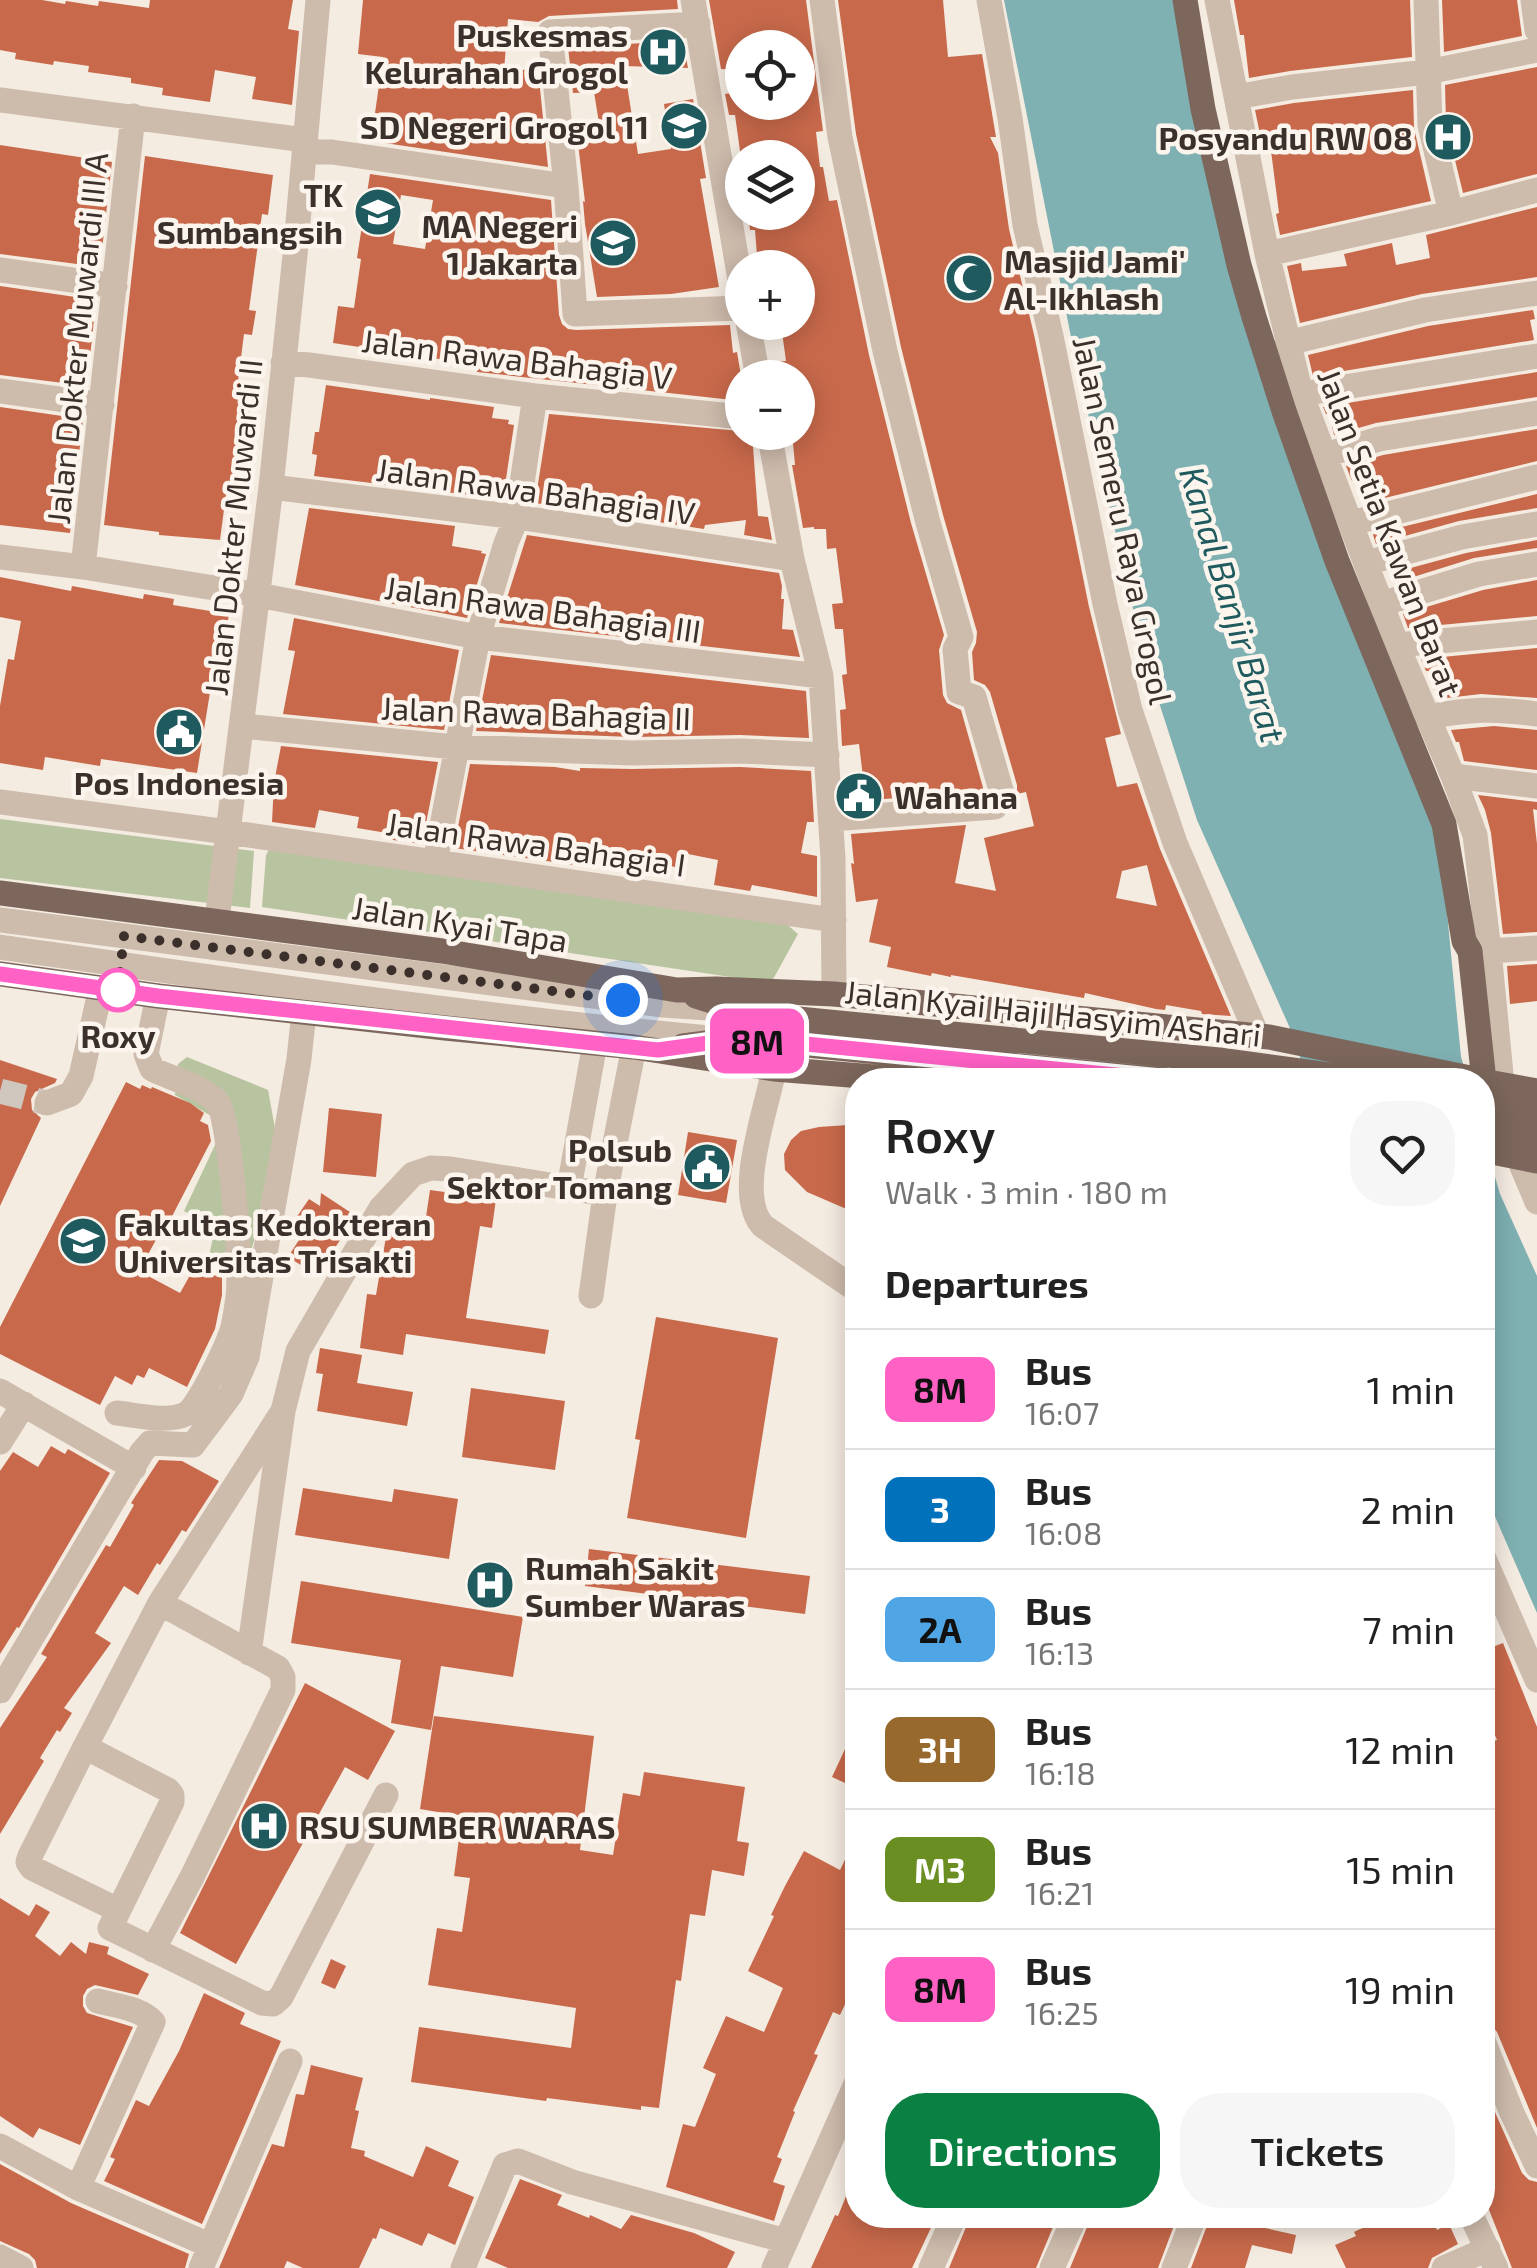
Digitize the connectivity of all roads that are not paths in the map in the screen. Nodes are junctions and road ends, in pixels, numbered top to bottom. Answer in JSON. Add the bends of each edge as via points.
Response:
{"nodes":[{"id":1,"x":318,"y":0,"type":"edge"},
{"id":2,"x":822,"y":0,"type":"edge"},
{"id":3,"x":989,"y":0,"type":"edge"},
{"id":4,"x":1185,"y":0,"type":"edge"},
{"id":5,"x":1217,"y":0,"type":"edge"},
{"id":6,"x":1426,"y":0,"type":"edge"},
{"id":7,"x":1533,"y":0,"type":"edge"},
{"id":8,"x":696,"y":12,"type":"edge"},
{"id":9,"x":1537,"y":30,"type":"edge"},
{"id":10,"x":1537,"y":50,"type":"edge"},
{"id":11,"x":1427,"y":72,"type":"junction"},
{"id":12,"x":1236,"y":97,"type":"junction"},
{"id":13,"x":0,"y":100,"type":"edge"},
{"id":14,"x":132,"y":116,"type":"junction"},
{"id":15,"x":304,"y":146,"type":"junction"},
{"id":16,"x":566,"y":186,"type":"junction"},
{"id":17,"x":1537,"y":190,"type":"edge"},
{"id":18,"x":1451,"y":214,"type":"junction"},
{"id":19,"x":735,"y":250,"type":"edge"},
{"id":20,"x":1266,"y":254,"type":"junction"},
{"id":21,"x":0,"y":270,"type":"edge"},
{"id":22,"x":116,"y":286,"type":"junction"},
{"id":23,"x":1537,"y":292,"type":"edge"},
{"id":24,"x":725,"y":309,"type":"edge"},
{"id":25,"x":1287,"y":343,"type":"junction"},
{"id":26,"x":1537,"y":356,"type":"edge"},
{"id":27,"x":283,"y":363,"type":"junction"},
{"id":28,"x":0,"y":391,"type":"edge"},
{"id":29,"x":1302,"y":394,"type":"junction"},
{"id":30,"x":535,"y":396,"type":"junction"},
{"id":31,"x":102,"y":405,"type":"junction"},
{"id":32,"x":1537,"y":413,"type":"edge"},
{"id":33,"x":725,"y":415,"type":"edge"},
{"id":34,"x":771,"y":450,"type":"edge"},
{"id":35,"x":1325,"y":455,"type":"junction"},
{"id":36,"x":1537,"y":478,"type":"edge"},
{"id":37,"x":271,"y":487,"type":"junction"},
{"id":38,"x":517,"y":517,"type":"junction"},
{"id":39,"x":1350,"y":522,"type":"junction"},
{"id":40,"x":1537,"y":524,"type":"edge"},
{"id":41,"x":0,"y":557,"type":"edge"},
{"id":42,"x":792,"y":559,"type":"junction"},
{"id":43,"x":1366,"y":563,"type":"junction"},
{"id":44,"x":1537,"y":564,"type":"edge"},
{"id":45,"x":84,"y":567,"type":"junction"},
{"id":46,"x":258,"y":595,"type":"junction"},
{"id":47,"x":1381,"y":604,"type":"junction"},
{"id":48,"x":1537,"y":632,"type":"edge"},
{"id":49,"x":478,"y":637,"type":"junction"},
{"id":50,"x":1397,"y":645,"type":"junction"},
{"id":51,"x":821,"y":676,"type":"junction"},
{"id":52,"x":1537,"y":714,"type":"edge"},
{"id":53,"x":1427,"y":717,"type":"junction"},
{"id":54,"x":243,"y":726,"type":"junction"},
{"id":55,"x":455,"y":747,"type":"junction"},
{"id":56,"x":826,"y":756,"type":"junction"},
{"id":57,"x":1453,"y":776,"type":"junction"},
{"id":58,"x":1537,"y":786,"type":"edge"},
{"id":59,"x":0,"y":802,"type":"edge"},
{"id":60,"x":830,"y":820,"type":"junction"},
{"id":61,"x":228,"y":832,"type":"junction"},
{"id":62,"x":435,"y":862,"type":"junction"},
{"id":63,"x":0,"y":893,"type":"edge"},
{"id":64,"x":0,"y":920,"type":"edge"},
{"id":65,"x":217,"y":920,"type":"junction"},
{"id":66,"x":834,"y":920,"type":"junction"},
{"id":67,"x":0,"y":948,"type":"edge"},
{"id":68,"x":1537,"y":948,"type":"edge"},
{"id":69,"x":1489,"y":952,"type":"junction"},
{"id":70,"x":0,"y":974,"type":"edge"},
{"id":71,"x":101,"y":988,"type":"junction"},
{"id":72,"x":677,"y":990,"type":"junction"},
{"id":73,"x":834,"y":994,"type":"junction"},
{"id":74,"x":158,"y":996,"type":"junction"},
{"id":75,"x":740,"y":1010,"type":"junction"},
{"id":76,"x":304,"y":1012,"type":"junction"},
{"id":77,"x":787,"y":1030,"type":"junction"},
{"id":78,"x":1263,"y":1036,"type":"junction"},
{"id":79,"x":730,"y":1040,"type":"junction"},
{"id":80,"x":594,"y":1042,"type":"junction"},
{"id":81,"x":646,"y":1048,"type":"junction"},
{"id":82,"x":1075,"y":1068,"type":"edge"},
{"id":83,"x":1278,"y":1068,"type":"edge"},
{"id":84,"x":1419,"y":1068,"type":"edge"},
{"id":85,"x":1481,"y":1068,"type":"edge"},
{"id":86,"x":1484,"y":1068,"type":"edge"},
{"id":87,"x":774,"y":1069,"type":"junction"},
{"id":88,"x":845,"y":1075,"type":"edge"},
{"id":89,"x":1495,"y":1083,"type":"edge"},
{"id":90,"x":1537,"y":1092,"type":"edge"},
{"id":91,"x":47,"y":1103,"type":"dead end"},
{"id":92,"x":1495,"y":1107,"type":"edge"},
{"id":93,"x":1537,"y":1115,"type":"edge"},
{"id":94,"x":1495,"y":1130,"type":"edge"},
{"id":95,"x":1537,"y":1137,"type":"edge"},
{"id":96,"x":1495,"y":1153,"type":"edge"},
{"id":97,"x":1522,"y":1158,"type":"edge"},
{"id":98,"x":569,"y":1188,"type":"junction"},
{"id":99,"x":606,"y":1194,"type":"junction"},
{"id":100,"x":1537,"y":1202,"type":"edge"},
{"id":101,"x":845,"y":1283,"type":"edge"},
{"id":102,"x":591,"y":1296,"type":"dead end"},
{"id":103,"x":0,"y":1392,"type":"edge"},
{"id":104,"x":24,"y":1404,"type":"junction"},
{"id":105,"x":283,"y":1412,"type":"junction"},
{"id":106,"x":116,"y":1414,"type":"dead end"},
{"id":107,"x":0,"y":1442,"type":"edge"},
{"id":108,"x":134,"y":1468,"type":"junction"},
{"id":109,"x":1495,"y":1584,"type":"edge"},
{"id":110,"x":160,"y":1603,"type":"junction"},
{"id":111,"x":250,"y":1653,"type":"junction"},
{"id":112,"x":1537,"y":1680,"type":"edge"},
{"id":113,"x":0,"y":1691,"type":"edge"},
{"id":114,"x":85,"y":1747,"type":"junction"},
{"id":115,"x":386,"y":1795,"type":"dead end"},
{"id":116,"x":118,"y":1910,"type":"junction"},
{"id":117,"x":153,"y":1950,"type":"junction"},
{"id":118,"x":98,"y":2001,"type":"dead end"},
{"id":119,"x":290,"y":2061,"type":"dead end"},
{"id":120,"x":1495,"y":2070,"type":"edge"},
{"id":121,"x":845,"y":2108,"type":"edge"},
{"id":122,"x":0,"y":2146,"type":"edge"},
{"id":123,"x":1537,"y":2166,"type":"edge"},
{"id":124,"x":78,"y":2188,"type":"junction"},
{"id":125,"x":949,"y":2228,"type":"edge"},
{"id":126,"x":1070,"y":2228,"type":"edge"},
{"id":127,"x":1190,"y":2228,"type":"edge"},
{"id":128,"x":1477,"y":2228,"type":"edge"},
{"id":129,"x":786,"y":2240,"type":"junction"},
{"id":130,"x":0,"y":2257,"type":"edge"},
{"id":131,"x":205,"y":2257,"type":"edge"},
{"id":132,"x":1492,"y":2259,"type":"edge"},
{"id":133,"x":21,"y":2268,"type":"edge"},
{"id":134,"x":463,"y":2268,"type":"edge"},
{"id":135,"x":774,"y":2268,"type":"edge"},
{"id":136,"x":931,"y":2268,"type":"edge"},
{"id":137,"x":1052,"y":2268,"type":"edge"},
{"id":138,"x":1174,"y":2268,"type":"edge"},
{"id":139,"x":1444,"y":2268,"type":"edge"}],
"edges":[{"from":1,"to":15,"type":"street","name":"Jalan Dokter Muwardi II"},
{"from":2,"to":60,"type":"street","via":[[840,137],[885,351],[961,636],[955,648],[959,692],[974,697],[1001,790],[995,807]]},
{"from":3,"to":78,"type":"street","name":"Jalan Semeru Raya Grogol","via":[[1025,225],[1130,710],[1176,842]]},
{"from":4,"to":85,"type":"main road","name":"Jalan Setia Kawan Barat","via":[[1203,108],[1254,317],[1337,561],[1444,824]]},
{"from":5,"to":12,"type":"street","name":"Jalan Setia Kawan Barat"},
{"from":6,"to":11,"type":"street"},
{"from":7,"to":9,"type":"street"},
{"from":8,"to":16,"type":"street","via":[[550,32]]},
{"from":8,"to":19,"type":"street"},
{"from":10,"to":11,"type":"street"},
{"from":11,"to":12,"type":"street"},
{"from":11,"to":18,"type":"street","via":[[1430,125]]},
{"from":12,"to":20,"type":"street","name":"Jalan Setia Kawan Barat"},
{"from":13,"to":14,"type":"street"},
{"from":14,"to":15,"type":"street"},
{"from":14,"to":22,"type":"street","name":"Jalan Dokter Muwardi III A"},
{"from":15,"to":16,"type":"street"},
{"from":15,"to":27,"type":"street","name":"Jalan Dokter Muwardi II"},
{"from":16,"to":24,"type":"street","via":[[575,314]]},
{"from":17,"to":18,"type":"street"},
{"from":18,"to":20,"type":"street"},
{"from":20,"to":25,"type":"street","name":"Jalan Setia Kawan Barat"},
{"from":21,"to":22,"type":"street"},
{"from":22,"to":31,"type":"street","name":"Jalan Dokter Muwardi III A"},
{"from":23,"to":25,"type":"street"},
{"from":25,"to":29,"type":"street","name":"Jalan Setia Kawan Barat"},
{"from":26,"to":29,"type":"street"},
{"from":27,"to":30,"type":"street","name":"Jalan Rawa Bahagia V"},
{"from":27,"to":37,"type":"street","name":"Jalan Dokter Muwardi II"},
{"from":28,"to":31,"type":"street"},
{"from":29,"to":35,"type":"street","name":"Jalan Setia Kawan Barat"},
{"from":30,"to":33,"type":"street","name":"Jalan Rawa Bahagia V"},
{"from":30,"to":38,"type":"street"},
{"from":31,"to":45,"type":"street","name":"Jalan Dokter Muwardi III A"},
{"from":32,"to":35,"type":"street"},
{"from":34,"to":42,"type":"street"},
{"from":35,"to":39,"type":"street","name":"Jalan Setia Kawan Barat"},
{"from":36,"to":39,"type":"street"},
{"from":37,"to":38,"type":"street","name":"Jalan Rawa Bahagia IV"},
{"from":37,"to":46,"type":"street","name":"Jalan Dokter Muwardi II"},
{"from":38,"to":42,"type":"street","name":"Jalan Rawa Bahagia IV"},
{"from":38,"to":49,"type":"street"},
{"from":39,"to":43,"type":"street","name":"Jalan Setia Kawan Barat"},
{"from":40,"to":43,"type":"street"},
{"from":41,"to":45,"type":"street","name":"Jalan Rawa Bahagia III"},
{"from":42,"to":51,"type":"street"},
{"from":43,"to":47,"type":"street","name":"Jalan Setia Kawan Barat"},
{"from":44,"to":47,"type":"street"},
{"from":45,"to":46,"type":"street","name":"Jalan Rawa Bahagia III"},
{"from":46,"to":49,"type":"street","name":"Jalan Rawa Bahagia III"},
{"from":46,"to":54,"type":"street","name":"Jalan Dokter Muwardi II"},
{"from":47,"to":50,"type":"street","name":"Jalan Setia Kawan Barat"},
{"from":48,"to":50,"type":"street"},
{"from":49,"to":51,"type":"street","name":"Jalan Rawa Bahagia III"},
{"from":49,"to":55,"type":"street"},
{"from":50,"to":53,"type":"street","name":"Jalan Setia Kawan Barat"},
{"from":51,"to":56,"type":"street"},
{"from":52,"to":53,"type":"street","via":[[1465,709]]},
{"from":53,"to":57,"type":"street","name":"Jalan Setia Kawan Barat"},
{"from":54,"to":55,"type":"street","name":"Jalan Rawa Bahagia II"},
{"from":54,"to":61,"type":"street","name":"Jalan Dokter Muwardi II"},
{"from":55,"to":56,"type":"street","name":"Jalan Rawa Bahagia II"},
{"from":55,"to":62,"type":"street"},
{"from":56,"to":60,"type":"street"},
{"from":57,"to":58,"type":"street"},
{"from":57,"to":69,"type":"street","name":"Jalan Setia Kawan Barat","via":[[1475,835]]},
{"from":59,"to":61,"type":"street","name":"Jalan Rawa Bahagia I"},
{"from":60,"to":66,"type":"street"},
{"from":61,"to":62,"type":"street","name":"Jalan Rawa Bahagia I"},
{"from":61,"to":65,"type":"street","name":"Jalan Dokter Muwardi II"},
{"from":62,"to":66,"type":"street","name":"Jalan Rawa Bahagia I"},
{"from":63,"to":65,"type":"main road","name":"Jalan Kyai Tapa"},
{"from":64,"to":75,"type":"street","via":[[662,1006]]},
{"from":65,"to":72,"type":"main road","name":"Jalan Kyai Tapa"},
{"from":66,"to":73,"type":"street"},
{"from":67,"to":79,"type":"street"},
{"from":68,"to":69,"type":"street"},
{"from":69,"to":86,"type":"street","name":"Jalan Setia Kawan Barat"},
{"from":70,"to":71,"type":"main road"},
{"from":71,"to":74,"type":"main road"},
{"from":71,"to":91,"type":"street","via":[[82,1076],[71,1094]]},
{"from":72,"to":73,"type":"main road","name":"Jalan Kyai Tapa"},
{"from":72,"to":75,"type":"main road","name":"Jalan Kyai Haji Hasyim Ashari"},
{"from":73,"to":78,"type":"main road","name":"Jalan Kyai Tapa"},
{"from":74,"to":76,"type":"main road"},
{"from":74,"to":106,"type":"street","via":[[146,1054],[152,1070],[217,1101],[224,1117],[239,1292],[232,1330],[186,1414]]},
{"from":75,"to":77,"type":"main road","name":"Jalan Kyai Haji Hasyim Ashari"},
{"from":76,"to":80,"type":"main road"},
{"from":76,"to":108,"type":"street","via":[[247,1357],[200,1440],[193,1446],[150,1444]]},
{"from":77,"to":79,"type":"main road","name":"Jalan Kyai Haji Hasyim Ashari"},
{"from":77,"to":82,"type":"main road","name":"Jalan Kyai Haji Hasyim Ashari"},
{"from":77,"to":83,"type":"main road","name":"Jalan Kyai Haji Hasyim Ashari"},
{"from":78,"to":84,"type":"main road","name":"Jalan Kyai Haji Hasyim Ashari"},
{"from":79,"to":81,"type":"main road","name":"Jalan Kyai Haji Hasyim Ashari"},
{"from":80,"to":81,"type":"main road"},
{"from":80,"to":98,"type":"street"},
{"from":81,"to":87,"type":"main road"},
{"from":81,"to":99,"type":"street"},
{"from":87,"to":88,"type":"main road"},
{"from":87,"to":101,"type":"street","via":[[752,1171],[755,1217]]},
{"from":89,"to":90,"type":"main road","name":"Jalan Kyai Haji Hasyim Ashari"},
{"from":92,"to":93,"type":"main road"},
{"from":94,"to":95,"type":"main road"},
{"from":96,"to":97,"type":"main road"},
{"from":97,"to":100,"type":"street"},
{"from":98,"to":99,"type":"street"},
{"from":98,"to":105,"type":"street","via":[[451,1169],[414,1174],[381,1208],[308,1331]]},
{"from":99,"to":102,"type":"street"},
{"from":103,"to":104,"type":"street"},
{"from":104,"to":107,"type":"street"},
{"from":104,"to":108,"type":"street"},
{"from":105,"to":110,"type":"street"},
{"from":105,"to":111,"type":"street"},
{"from":108,"to":113,"type":"street"},
{"from":109,"to":112,"type":"street"},
{"from":110,"to":111,"type":"street"},
{"from":110,"to":114,"type":"street"},
{"from":111,"to":117,"type":"street","via":[[278,1668],[283,1690]]},
{"from":114,"to":116,"type":"street","via":[[172,1795]]},
{"from":114,"to":116,"type":"street","via":[[28,1862]]},
{"from":115,"to":117,"type":"street","via":[[273,2004]]},
{"from":116,"to":117,"type":"street","via":[[110,1928]]},
{"from":118,"to":124,"type":"street","via":[[153,2022]]},
{"from":119,"to":131,"type":"street"},
{"from":120,"to":123,"type":"street"},
{"from":121,"to":129,"type":"street"},
{"from":122,"to":124,"type":"street"},
{"from":124,"to":131,"type":"street"},
{"from":125,"to":136,"type":"street"},
{"from":126,"to":137,"type":"street"},
{"from":127,"to":138,"type":"street"},
{"from":128,"to":132,"type":"street"},
{"from":129,"to":134,"type":"street","via":[[572,2182],[518,2160],[505,2165]]},
{"from":129,"to":135,"type":"street"},
{"from":130,"to":133,"type":"street"},
{"from":132,"to":139,"type":"street"}]}
